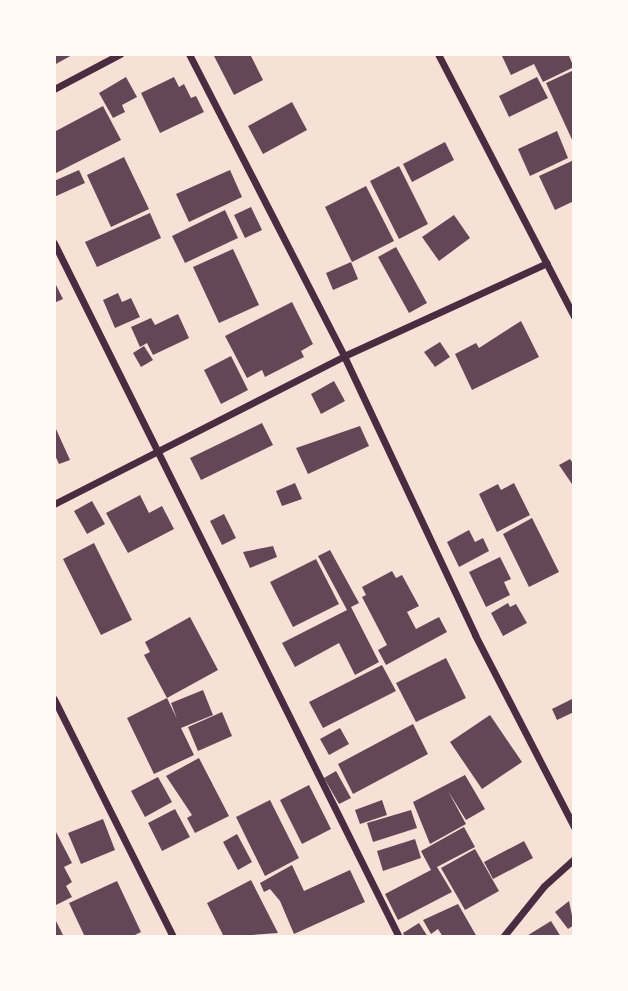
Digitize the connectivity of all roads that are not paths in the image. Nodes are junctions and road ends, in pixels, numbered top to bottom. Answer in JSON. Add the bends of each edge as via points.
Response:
{"nodes":[{"id":1,"x":120,"y":54,"type":"edge"},
{"id":2,"x":189,"y":54,"type":"edge"},
{"id":3,"x":438,"y":54,"type":"edge"},
{"id":4,"x":54,"y":89,"type":"edge"},
{"id":5,"x":54,"y":243,"type":"edge"},
{"id":6,"x":547,"y":263,"type":"junction"},
{"id":7,"x":574,"y":316,"type":"edge"},
{"id":8,"x":344,"y":356,"type":"junction"},
{"id":9,"x":158,"y":449,"type":"junction"},
{"id":10,"x":54,"y":504,"type":"edge"},
{"id":11,"x":54,"y":699,"type":"edge"},
{"id":12,"x":574,"y":827,"type":"edge"},
{"id":13,"x":574,"y":859,"type":"edge"},
{"id":14,"x":173,"y":937,"type":"edge"},
{"id":15,"x":399,"y":937,"type":"edge"},
{"id":16,"x":503,"y":937,"type":"edge"}],
"edges":[{"from":1,"to":4,"type":"street"},
{"from":2,"to":8,"type":"street"},
{"from":3,"to":6,"type":"street"},
{"from":5,"to":9,"type":"street"},
{"from":6,"to":7,"type":"street"},
{"from":6,"to":8,"type":"street"},
{"from":8,"to":9,"type":"street"},
{"from":8,"to":12,"type":"street","via":[[475,635]]},
{"from":9,"to":10,"type":"street"},
{"from":9,"to":15,"type":"street"},
{"from":11,"to":14,"type":"street"},
{"from":13,"to":16,"type":"street","via":[[544,886]]}]}
